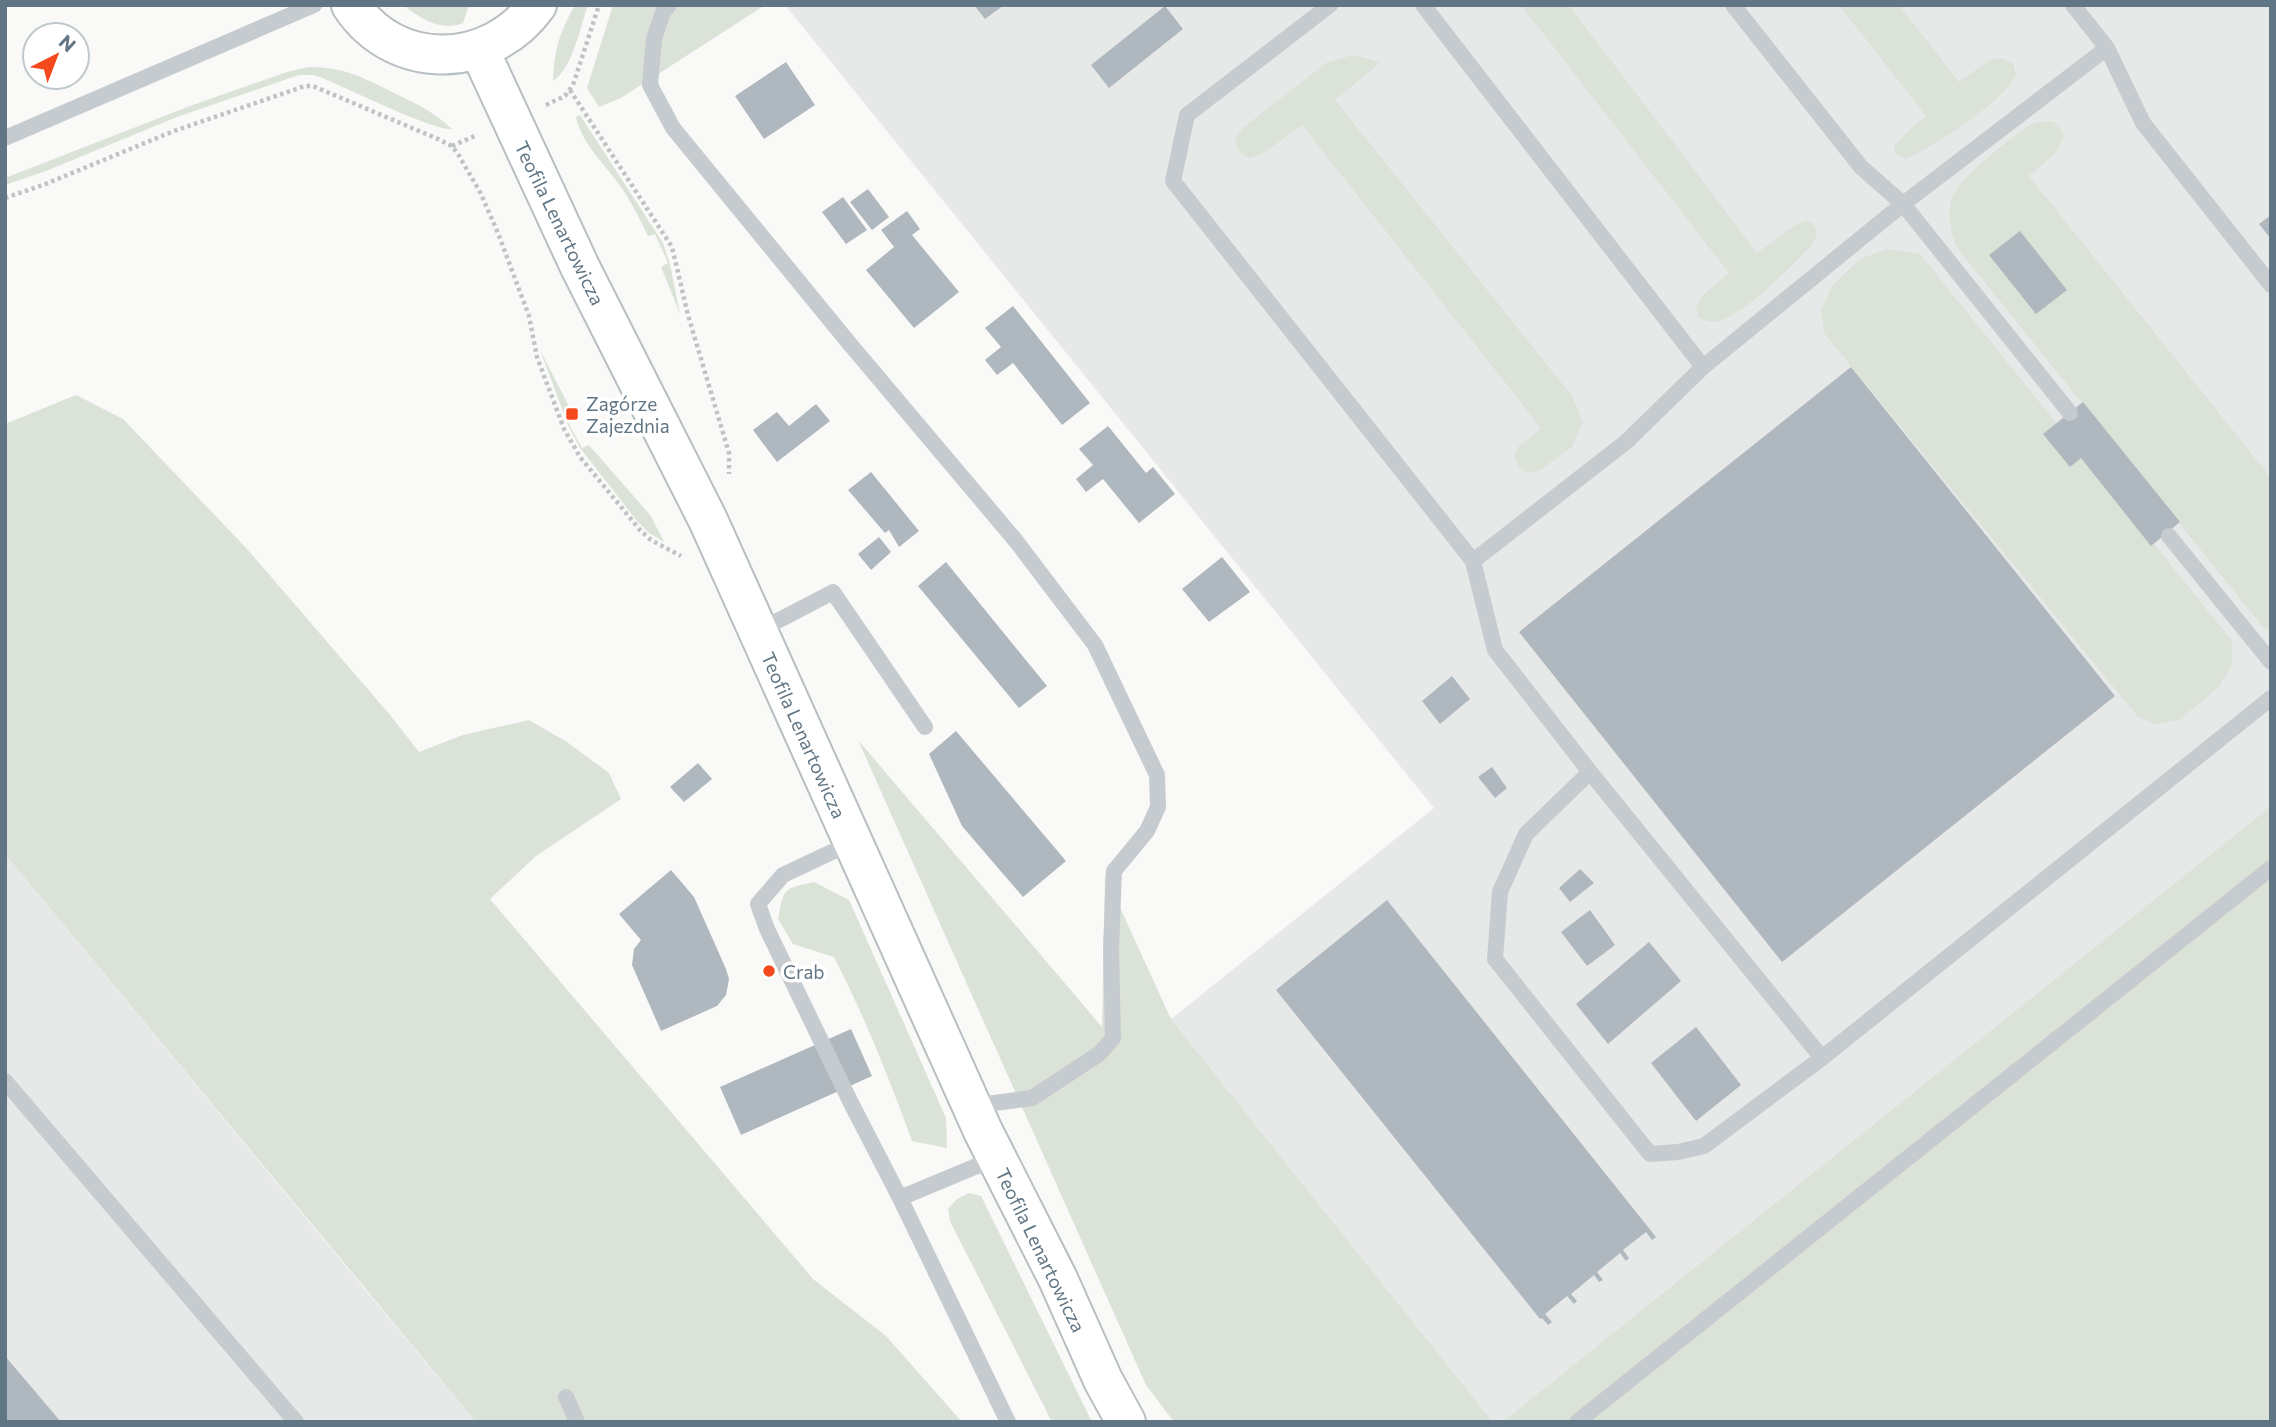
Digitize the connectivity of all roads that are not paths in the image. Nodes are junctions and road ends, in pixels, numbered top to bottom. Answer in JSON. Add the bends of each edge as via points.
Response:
{"nodes":[{"id":1,"x":314,"y":5,"type":"edge"},
{"id":2,"x":351,"y":5,"type":"edge"},
{"id":3,"x":537,"y":5,"type":"edge"},
{"id":4,"x":669,"y":5,"type":"edge"},
{"id":5,"x":1330,"y":5,"type":"edge"},
{"id":6,"x":1423,"y":5,"type":"edge"},
{"id":7,"x":1732,"y":5,"type":"edge"},
{"id":8,"x":2073,"y":5,"type":"edge"},
{"id":9,"x":2107,"y":48,"type":"junction"},
{"id":10,"x":479,"y":50,"type":"junction"},
{"id":11,"x":5,"y":138,"type":"edge"},
{"id":12,"x":1903,"y":204,"type":"junction"},
{"id":13,"x":2271,"y":285,"type":"edge"},
{"id":14,"x":1703,"y":367,"type":"junction"},
{"id":15,"x":2070,"y":413,"type":"dead end"},
{"id":16,"x":2169,"y":536,"type":"dead end"},
{"id":17,"x":1473,"y":561,"type":"junction"},
{"id":18,"x":758,"y":631,"type":"junction"},
{"id":19,"x":2271,"y":662,"type":"edge"},
{"id":20,"x":2271,"y":698,"type":"edge"},
{"id":21,"x":925,"y":727,"type":"dead end"},
{"id":22,"x":1590,"y":772,"type":"junction"},
{"id":23,"x":853,"y":842,"type":"junction"},
{"id":24,"x":2271,"y":868,"type":"edge"},
{"id":25,"x":1822,"y":1058,"type":"junction"},
{"id":26,"x":5,"y":1081,"type":"edge"},
{"id":27,"x":971,"y":1106,"type":"junction"},
{"id":28,"x":996,"y":1158,"type":"junction"},
{"id":29,"x":900,"y":1198,"type":"junction"},
{"id":30,"x":566,"y":1397,"type":"dead end"},
{"id":31,"x":296,"y":1422,"type":"edge"},
{"id":32,"x":577,"y":1422,"type":"edge"},
{"id":33,"x":1008,"y":1422,"type":"edge"},
{"id":34,"x":1126,"y":1422,"type":"edge"},
{"id":35,"x":1577,"y":1422,"type":"edge"}],
"edges":[{"from":1,"to":11,"type":"lane"},
{"from":2,"to":10,"type":"street","via":[[371,29],[411,51],[434,55]]},
{"from":3,"to":10,"type":"street","via":[[501,40]]},
{"from":4,"to":27,"type":"lane","via":[[654,39],[650,85],[673,128],[1016,541],[1095,645],[1157,775],[1158,807],[1147,831],[1114,871],[1114,1038],[1099,1054],[1032,1098]]},
{"from":5,"to":17,"type":"lane","via":[[1187,115],[1173,181]]},
{"from":6,"to":14,"type":"lane"},
{"from":7,"to":12,"type":"lane","via":[[1861,167]]},
{"from":8,"to":9,"type":"lane"},
{"from":9,"to":12,"type":"lane"},
{"from":9,"to":13,"type":"lane","via":[[2143,123]]},
{"from":10,"to":18,"type":"street","name":"Teofila Lenartowicza"},
{"from":12,"to":14,"type":"lane"},
{"from":12,"to":15,"type":"lane"},
{"from":14,"to":17,"type":"lane","via":[[1626,442]]},
{"from":16,"to":19,"type":"lane"},
{"from":17,"to":22,"type":"lane","via":[[1496,650]]},
{"from":18,"to":21,"type":"lane","via":[[833,592]]},
{"from":18,"to":23,"type":"street","name":"Teofila Lenartowicza"},
{"from":20,"to":25,"type":"lane"},
{"from":22,"to":25,"type":"lane"},
{"from":22,"to":25,"type":"lane","via":[[1526,834],[1500,891],[1495,959],[1650,1154],[1704,1146]]},
{"from":23,"to":27,"type":"street","name":"Teofila Lenartowicza"},
{"from":23,"to":29,"type":"lane","via":[[783,875],[758,904]]},
{"from":24,"to":35,"type":"lane"},
{"from":26,"to":31,"type":"lane"},
{"from":27,"to":28,"type":"street","name":"Teofila Lenartowicza"},
{"from":28,"to":29,"type":"lane"},
{"from":28,"to":34,"type":"street","name":"Teofila Lenartowicza"},
{"from":29,"to":33,"type":"lane"},
{"from":30,"to":32,"type":"lane"}]}
